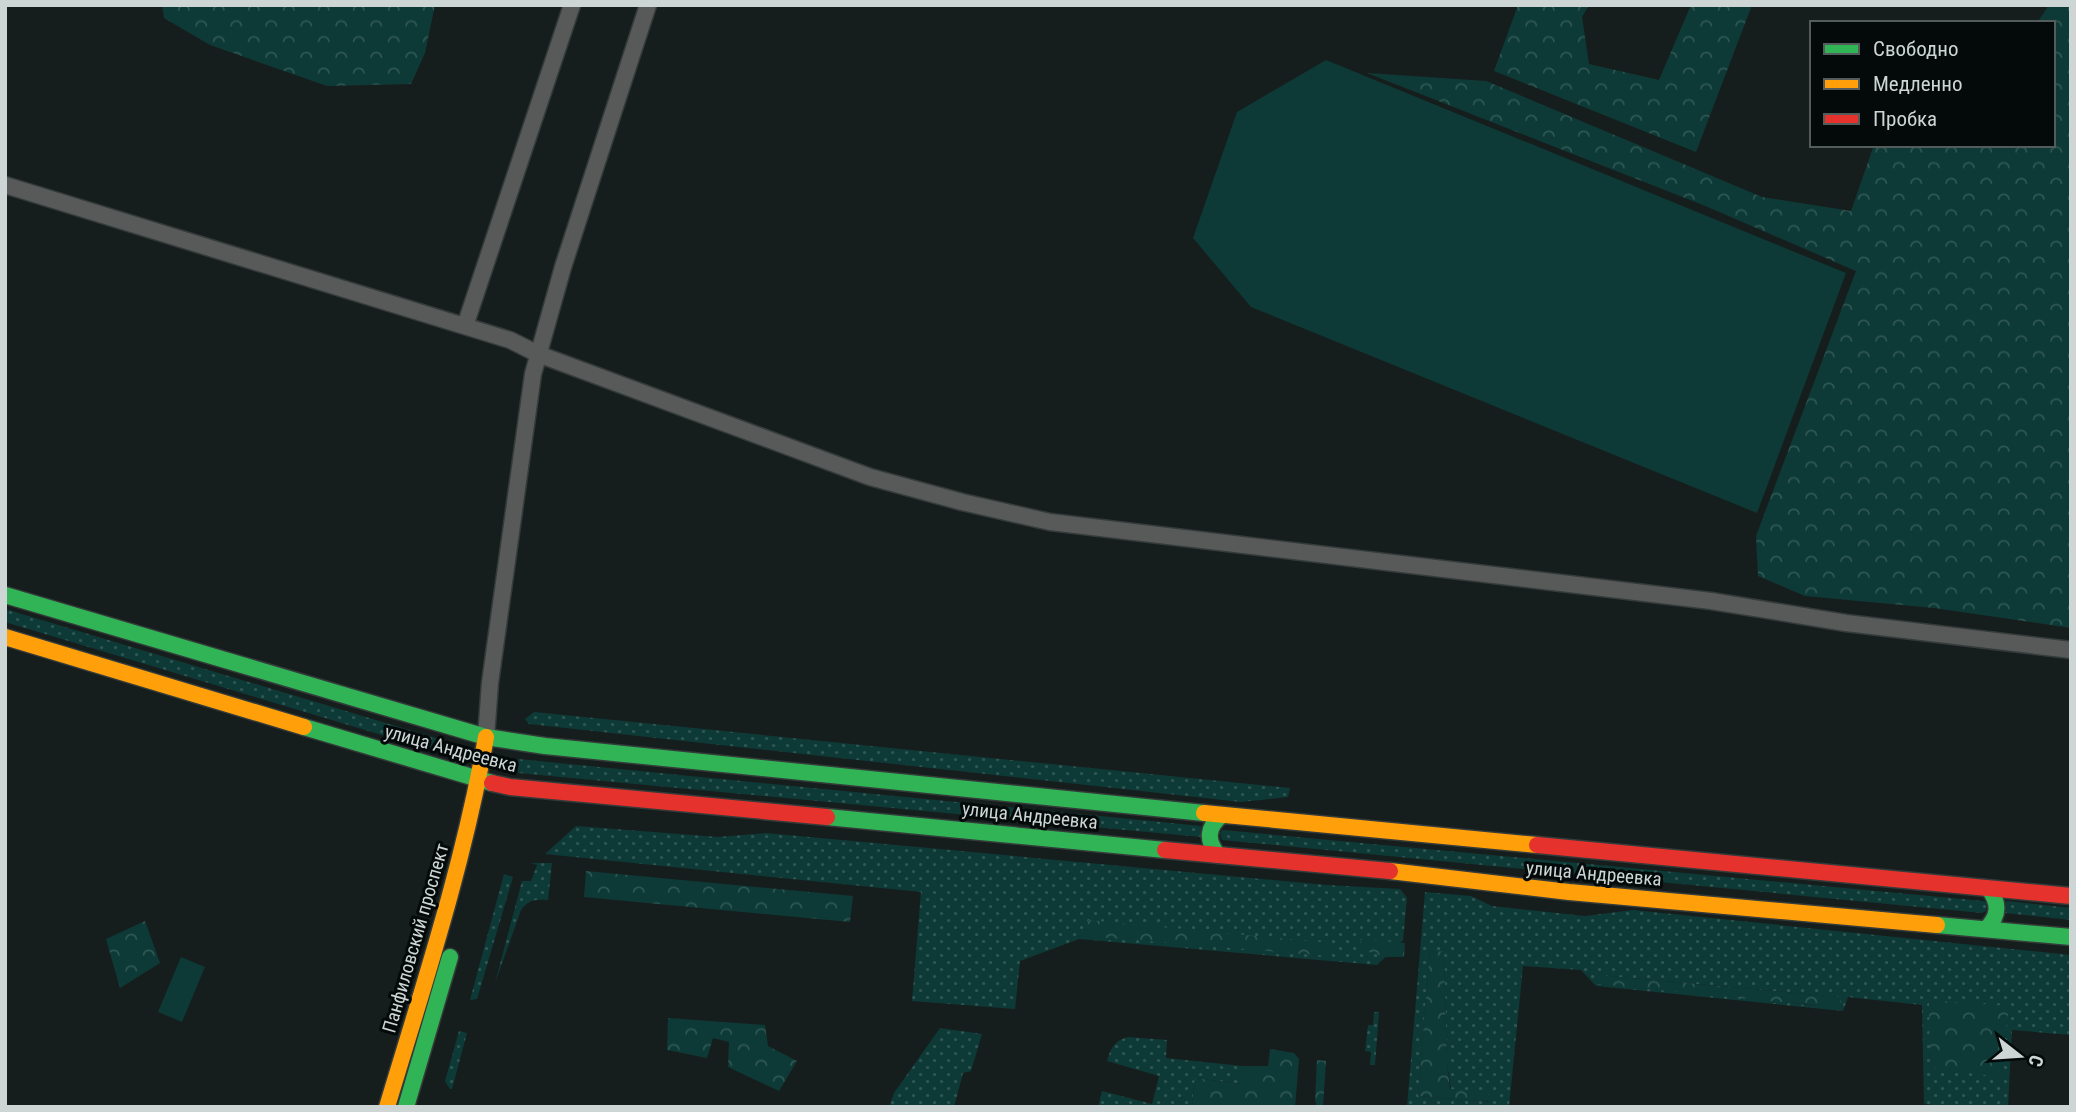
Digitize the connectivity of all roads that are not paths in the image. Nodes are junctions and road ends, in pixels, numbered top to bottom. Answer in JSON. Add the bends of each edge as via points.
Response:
{"nodes":[{"id":1,"x":572,"y":5,"type":"edge"},
{"id":2,"x":648,"y":5,"type":"edge"},
{"id":3,"x":5,"y":184,"type":"edge"},
{"id":4,"x":465,"y":326,"type":"junction"},
{"id":5,"x":538,"y":354,"type":"junction"},
{"id":6,"x":5,"y":595,"type":"edge"},
{"id":7,"x":5,"y":637,"type":"edge"},
{"id":8,"x":2071,"y":650,"type":"edge"},
{"id":9,"x":486,"y":737,"type":"junction"},
{"id":10,"x":485,"y":782,"type":"junction"},
{"id":11,"x":488,"y":808,"type":"dead end"},
{"id":12,"x":1222,"y":815,"type":"junction"},
{"id":13,"x":1218,"y":855,"type":"junction"},
{"id":14,"x":1989,"y":889,"type":"junction"},
{"id":15,"x":2071,"y":895,"type":"edge"},
{"id":16,"x":1986,"y":929,"type":"junction"},
{"id":17,"x":2071,"y":937,"type":"edge"},
{"id":18,"x":455,"y":943,"type":"dead end"},
{"id":19,"x":387,"y":1107,"type":"edge"},
{"id":20,"x":406,"y":1107,"type":"edge"}],
"edges":[{"from":1,"to":4,"type":"street"},
{"from":2,"to":5,"type":"street"},
{"from":3,"to":4,"type":"street"},
{"from":4,"to":5,"type":"street"},
{"from":5,"to":8,"type":"street","via":[[870,477],[1050,522],[1711,601],[1846,623]]},
{"from":5,"to":9,"type":"street"},
{"from":6,"to":9,"type":"main road","name":"улица Андреевка"},
{"from":7,"to":10,"type":"main road","name":"улица Андреевка"},
{"from":9,"to":10,"type":"main road"},
{"from":9,"to":12,"type":"main road","name":"улица Андреевка"},
{"from":10,"to":11,"type":"main road"},
{"from":10,"to":13,"type":"main road","name":"улица Андреевка"},
{"from":10,"to":19,"type":"main road","name":"Панфиловский проспект"},
{"from":12,"to":13,"type":"main road","via":[[1209,829]]},
{"from":12,"to":14,"type":"main road","name":"улица Андреевка"},
{"from":13,"to":16,"type":"main road","name":"улица Андреевка"},
{"from":14,"to":15,"type":"main road","name":"улица Андреевка"},
{"from":14,"to":16,"type":"main road","via":[[1998,910]]},
{"from":16,"to":17,"type":"main road","name":"улица Андреевка"},
{"from":18,"to":20,"type":"main road","name":"Панфиловский проспект"}]}
